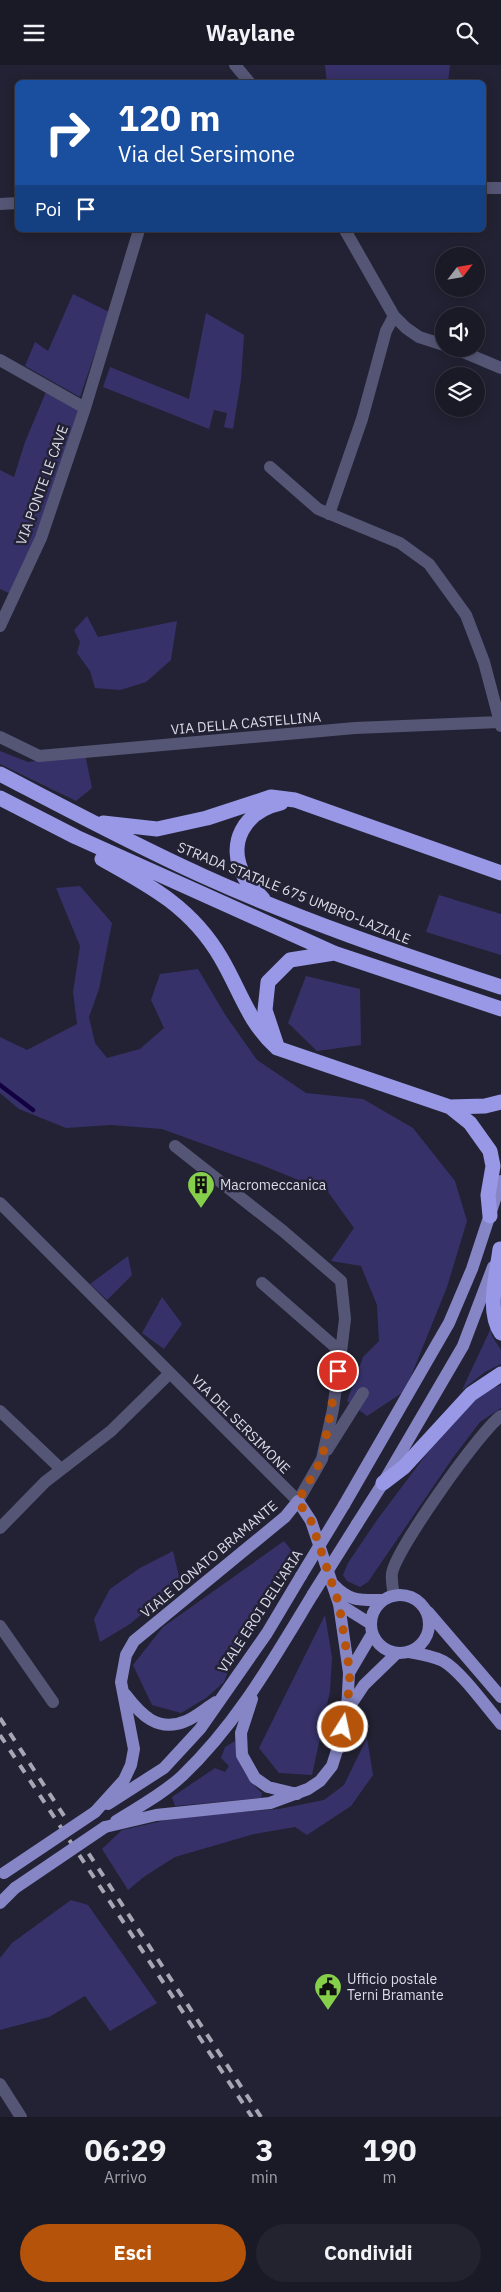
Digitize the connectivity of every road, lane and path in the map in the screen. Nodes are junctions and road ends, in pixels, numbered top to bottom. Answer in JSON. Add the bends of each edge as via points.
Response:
{"nodes":[{"id":1,"x":235,"y":65,"type":"edge"},
{"id":2,"x":248,"y":80,"type":"edge"},
{"id":3,"x":486,"y":188,"type":"edge"},
{"id":4,"x":501,"y":188,"type":"edge"},
{"id":5,"x":15,"y":203,"type":"edge"},
{"id":6,"x":0,"y":204,"type":"edge"},
{"id":7,"x":138,"y":232,"type":"edge"},
{"id":8,"x":345,"y":232,"type":"edge"},
{"id":9,"x":394,"y":316,"type":"junction"},
{"id":10,"x":435,"y":342,"type":"edge"},
{"id":11,"x":475,"y":357,"type":"edge"},
{"id":12,"x":0,"y":360,"type":"edge"},
{"id":13,"x":501,"y":368,"type":"edge"},
{"id":14,"x":85,"y":409,"type":"junction"},
{"id":15,"x":270,"y":467,"type":"dead end"},
{"id":16,"x":329,"y":513,"type":"junction"},
{"id":17,"x":0,"y":626,"type":"edge"},
{"id":18,"x":500,"y":724,"type":"edge"},
{"id":19,"x":0,"y":737,"type":"edge"},
{"id":20,"x":0,"y":774,"type":"edge"},
{"id":21,"x":0,"y":798,"type":"edge"},
{"id":22,"x":295,"y":800,"type":"junction"},
{"id":23,"x":91,"y":822,"type":"junction"},
{"id":24,"x":76,"y":837,"type":"junction"},
{"id":25,"x":501,"y":873,"type":"edge"},
{"id":26,"x":265,"y":902,"type":"junction"},
{"id":27,"x":334,"y":953,"type":"junction"},
{"id":28,"x":501,"y":987,"type":"edge"},
{"id":29,"x":501,"y":1009,"type":"edge"},
{"id":30,"x":277,"y":1048,"type":"junction"},
{"id":31,"x":501,"y":1102,"type":"edge"},
{"id":32,"x":450,"y":1107,"type":"junction"},
{"id":33,"x":175,"y":1146,"type":"dead end"},
{"id":34,"x":501,"y":1181,"type":"edge"},
{"id":35,"x":0,"y":1203,"type":"edge"},
{"id":36,"x":490,"y":1216,"type":"junction"},
{"id":37,"x":501,"y":1247,"type":"edge"},
{"id":38,"x":262,"y":1283,"type":"dead end"},
{"id":39,"x":501,"y":1333,"type":"edge"},
{"id":40,"x":341,"y":1352,"type":"junction"},
{"id":41,"x":170,"y":1373,"type":"junction"},
{"id":42,"x":501,"y":1374,"type":"edge"},
{"id":43,"x":363,"y":1393,"type":"dead end"},
{"id":44,"x":0,"y":1411,"type":"edge"},
{"id":45,"x":501,"y":1416,"type":"edge"},
{"id":46,"x":323,"y":1456,"type":"junction"},
{"id":47,"x":61,"y":1469,"type":"junction"},
{"id":48,"x":383,"y":1483,"type":"junction"},
{"id":49,"x":298,"y":1501,"type":"junction"},
{"id":50,"x":0,"y":1528,"type":"edge"},
{"id":51,"x":332,"y":1582,"type":"junction"},
{"id":52,"x":389,"y":1598,"type":"junction"},
{"id":53,"x":339,"y":1604,"type":"junction"},
{"id":54,"x":422,"y":1605,"type":"junction"},
{"id":55,"x":0,"y":1626,"type":"edge"},
{"id":56,"x":372,"y":1629,"type":"junction"},
{"id":57,"x":403,"y":1653,"type":"junction"},
{"id":58,"x":350,"y":1673,"type":"junction"},
{"id":59,"x":256,"y":1688,"type":"junction"},
{"id":60,"x":123,"y":1692,"type":"junction"},
{"id":61,"x":222,"y":1697,"type":"junction"},
{"id":62,"x":501,"y":1697,"type":"edge"},
{"id":63,"x":54,"y":1702,"type":"dead end"},
{"id":64,"x":347,"y":1711,"type":"junction"},
{"id":65,"x":501,"y":1724,"type":"edge"},
{"id":66,"x":297,"y":1794,"type":"junction"},
{"id":67,"x":95,"y":1812,"type":"junction"},
{"id":68,"x":105,"y":1827,"type":"junction"},
{"id":69,"x":2,"y":1875,"type":"edge"},
{"id":70,"x":15,"y":1888,"type":"junction"},
{"id":71,"x":0,"y":1897,"type":"edge"},
{"id":72,"x":0,"y":1903,"type":"edge"},
{"id":73,"x":0,"y":1909,"type":"edge"},
{"id":74,"x":0,"y":2084,"type":"edge"},
{"id":75,"x":21,"y":2117,"type":"edge"}],
"edges":[{"from":1,"to":2,"type":"street"},
{"from":3,"to":4,"type":"street"},
{"from":5,"to":6,"type":"street"},
{"from":7,"to":14,"type":"street","name":"VIA PONTE LE CAVE"},
{"from":8,"to":9,"type":"street"},
{"from":9,"to":10,"type":"street","via":[[419,337]]},
{"from":9,"to":16,"type":"street","via":[[386,331],[362,419]]},
{"from":11,"to":13,"type":"street"},
{"from":12,"to":14,"type":"street"},
{"from":14,"to":17,"type":"street","name":"VIA PONTE LE CAVE","via":[[41,538]]},
{"from":15,"to":16,"type":"street","name":"VIA DELLA CASTELLINA","via":[[318,509]]},
{"from":16,"to":18,"type":"street","name":"VIA DELLA CASTELLINA","via":[[400,543],[429,564],[466,615],[484,662]]},
{"from":18,"to":19,"type":"street","name":"VIA DELLA CASTELLINA","via":[[355,728],[39,757]]},
{"from":20,"to":23,"type":"highway","name":"STRADA STATALE 675 UMBRO-LAZIALE"},
{"from":21,"to":24,"type":"highway"},
{"from":22,"to":23,"type":"highway","via":[[271,797],[207,818],[157,829]]},
{"from":22,"to":25,"type":"highway"},
{"from":22,"to":26,"type":"highway","via":[[270,805],[250,817],[241,831],[237,847],[238,864],[245,879]]},
{"from":23,"to":26,"type":"highway","name":"STRADA STATALE 675 UMBRO-LAZIALE","via":[[203,877]]},
{"from":24,"to":27,"type":"highway"},
{"from":24,"to":30,"type":"highway","via":[[98,856],[158,890],[196,923],[221,958],[240,999],[262,1034]]},
{"from":26,"to":28,"type":"highway","name":"STRADA STATALE 675 UMBRO-LAZIALE","via":[[381,948]]},
{"from":27,"to":29,"type":"highway"},
{"from":27,"to":30,"type":"highway","via":[[290,960],[268,982],[265,1010]]},
{"from":30,"to":32,"type":"highway"},
{"from":31,"to":32,"type":"highway"},
{"from":32,"to":36,"type":"highway","via":[[470,1123],[490,1151],[493,1166],[488,1195]]},
{"from":33,"to":40,"type":"street","via":[[341,1281],[344,1319]]},
{"from":34,"to":36,"type":"main road","name":"VIALE EROI DELL'ARIA"},
{"from":35,"to":41,"type":"street","name":"VIA DEL SERSIMONE"},
{"from":36,"to":61,"type":"main road","name":"VIALE EROI DELL'ARIA","bridge":true,"via":[[449,1323],[267,1633]]},
{"from":37,"to":39,"type":"highway","via":[[494,1315]]},
{"from":37,"to":48,"type":"main road","via":[[462,1346]]},
{"from":38,"to":40,"type":"street"},
{"from":40,"to":46,"type":"street"},
{"from":41,"to":47,"type":"street","via":[[111,1431]]},
{"from":41,"to":49,"type":"street","name":"VIA DEL SERSIMONE"},
{"from":42,"to":48,"type":"highway","via":[[471,1394],[404,1467]]},
{"from":43,"to":46,"type":"street"},
{"from":44,"to":47,"type":"street"},
{"from":45,"to":52,"type":"street","via":[[471,1450],[409,1537],[392,1573]]},
{"from":46,"to":49,"type":"street"},
{"from":47,"to":50,"type":"street"},
{"from":48,"to":59,"type":"main road","bridge":true},
{"from":49,"to":51,"type":"main road","name":"VIALE DONATO BRAMANTE","via":[[311,1521]]},
{"from":49,"to":60,"type":"main road","name":"VIALE DONATO BRAMANTE","via":[[285,1517],[134,1641],[126,1655],[121,1682]]},
{"from":51,"to":52,"type":"main road","via":[[343,1595],[353,1599]]},
{"from":51,"to":53,"type":"main road","name":"VIALE DONATO BRAMANTE"},
{"from":52,"to":54,"type":"main road","via":[[409,1597]]},
{"from":52,"to":56,"type":"main road","name":"VIALE DONATO BRAMANTE","via":[[377,1607]]},
{"from":53,"to":56,"type":"main road"},
{"from":53,"to":58,"type":"main road","name":"VIALE DONATO BRAMANTE"},
{"from":54,"to":57,"type":"main road","name":"VIALE DONATO BRAMANTE","via":[[429,1623],[428,1632],[424,1641]]},
{"from":54,"to":62,"type":"main road"},
{"from":55,"to":63,"type":"street"},
{"from":56,"to":57,"type":"main road","via":[[382,1647]]},
{"from":56,"to":58,"type":"main road","name":"VIALE DONATO BRAMANTE"},
{"from":57,"to":64,"type":"main road","name":"VIALE DONATO BRAMANTE","via":[[364,1685]]},
{"from":57,"to":65,"type":"main road","via":[[429,1656],[444,1662],[455,1670]]},
{"from":58,"to":64,"type":"main road","name":"VIALE DONATO BRAMANTE"},
{"from":59,"to":66,"type":"main road","via":[[241,1733],[242,1755],[255,1778],[268,1787]]},
{"from":59,"to":68,"type":"main road","via":[[213,1743],[181,1777]]},
{"from":60,"to":61,"type":"main road","via":[[141,1715],[165,1726],[186,1721]]},
{"from":60,"to":67,"type":"main road","name":"VIALE DONATO BRAMANTE","via":[[134,1749],[131,1765],[124,1780]]},
{"from":61,"to":67,"type":"main road","name":"VIALE EROI DELL'ARIA","via":[[200,1729],[164,1768]]},
{"from":64,"to":66,"type":"main road","name":"VIALE DONATO BRAMANTE","via":[[332,1766],[320,1781]]},
{"from":66,"to":68,"type":"main road","name":"VIALE DONATO BRAMANTE","via":[[270,1803],[156,1815]]},
{"from":67,"to":69,"type":"main road","name":"VIALE EROI DELL'ARIA","bridge":true},
{"from":68,"to":70,"type":"main road","bridge":true},
{"from":70,"to":71,"type":"main road"},
{"from":70,"to":72,"type":"main road"},
{"from":70,"to":73,"type":"street"},
{"from":74,"to":75,"type":"street"}]}
